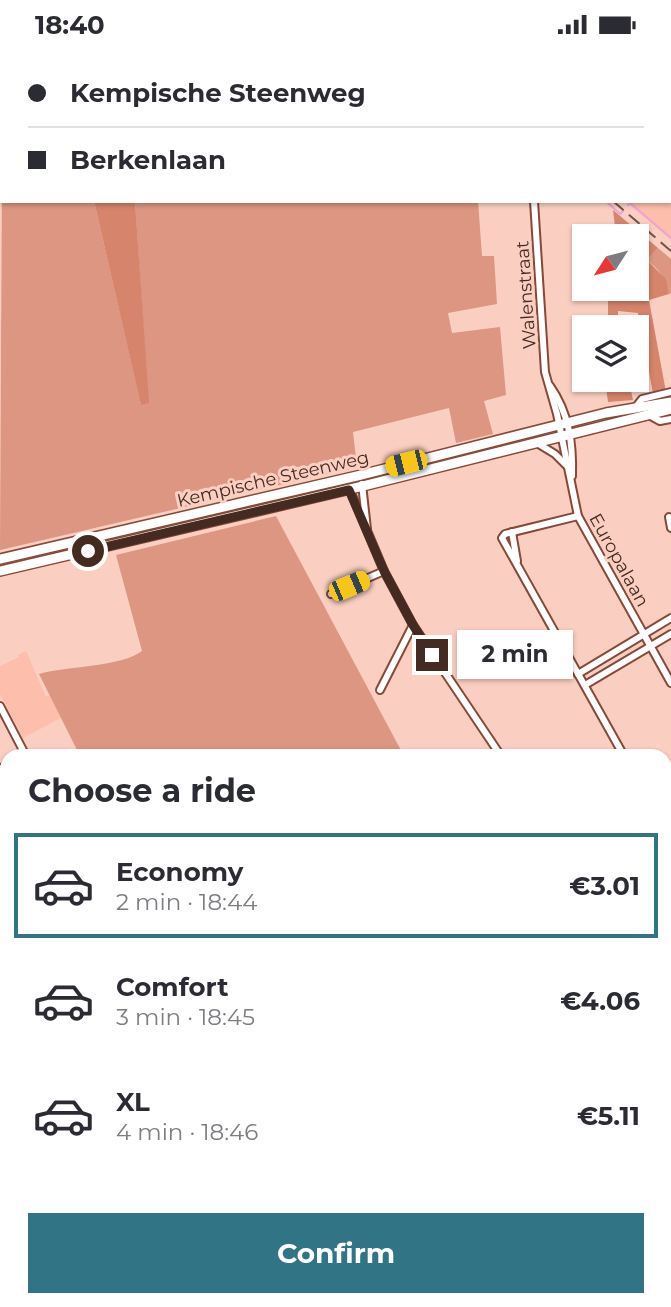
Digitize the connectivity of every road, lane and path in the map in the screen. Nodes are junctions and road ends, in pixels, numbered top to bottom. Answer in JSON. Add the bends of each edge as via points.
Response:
{"nodes":[{"id":1,"x":534,"y":203,"type":"edge"},
{"id":2,"x":671,"y":392,"type":"edge"},
{"id":3,"x":671,"y":402,"type":"edge"},
{"id":4,"x":635,"y":408,"type":"junction"},
{"id":5,"x":671,"y":408,"type":"edge"},
{"id":6,"x":647,"y":414,"type":"junction"},
{"id":7,"x":671,"y":419,"type":"edge"},
{"id":8,"x":563,"y":424,"type":"junction"},
{"id":9,"x":565,"y":435,"type":"junction"},
{"id":10,"x":537,"y":443,"type":"junction"},
{"id":11,"x":568,"y":467,"type":"junction"},
{"id":12,"x":352,"y":477,"type":"junction"},
{"id":13,"x":572,"y":485,"type":"junction"},
{"id":14,"x":363,"y":486,"type":"junction"},
{"id":15,"x":349,"y":490,"type":"junction"},
{"id":16,"x":578,"y":516,"type":"junction"},
{"id":17,"x":669,"y":517,"type":"dead end"},
{"id":18,"x":671,"y":528,"type":"edge"},
{"id":19,"x":512,"y":532,"type":"junction"},
{"id":20,"x":367,"y":535,"type":"junction"},
{"id":21,"x":0,"y":559,"type":"edge"},
{"id":22,"x":517,"y":562,"type":"junction"},
{"id":23,"x":0,"y":571,"type":"edge"},
{"id":24,"x":384,"y":571,"type":"junction"},
{"id":25,"x":331,"y":594,"type":"dead end"},
{"id":26,"x":671,"y":618,"type":"edge"},
{"id":27,"x":413,"y":625,"type":"junction"},
{"id":28,"x":644,"y":634,"type":"junction"},
{"id":29,"x":671,"y":634,"type":"edge"},
{"id":30,"x":651,"y":646,"type":"junction"},
{"id":31,"x":579,"y":674,"type":"junction"},
{"id":32,"x":671,"y":683,"type":"edge"},
{"id":33,"x":586,"y":685,"type":"junction"},
{"id":34,"x":380,"y":690,"type":"dead end"},
{"id":35,"x":0,"y":706,"type":"edge"},
{"id":36,"x":22,"y":749,"type":"edge"},
{"id":37,"x":496,"y":749,"type":"edge"},
{"id":38,"x":620,"y":749,"type":"edge"}],
"edges":[{"from":1,"to":8,"type":"street","name":"Walenstraat","via":[[545,372],[561,404]]},
{"from":2,"to":4,"type":"street","name":"Kempische Steenweg","via":[[642,399]]},
{"from":3,"to":4,"type":"main road","name":"Kempische Steenweg"},
{"from":4,"to":8,"type":"main road","name":"Kempische Steenweg"},
{"from":5,"to":6,"type":"main road","name":"Kempische Steenweg"},
{"from":6,"to":7,"type":"street","name":"Kempische Steenweg","via":[[660,421]]},
{"from":6,"to":9,"type":"main road","name":"Kempische Steenweg"},
{"from":8,"to":9,"type":"street","name":"Walenstraat"},
{"from":8,"to":12,"type":"main road","name":"Kempische Steenweg"},
{"from":9,"to":10,"type":"main road","name":"Kempische Steenweg"},
{"from":9,"to":11,"type":"street","name":"Europalaan"},
{"from":9,"to":13,"type":"street","name":"Europalaan"},
{"from":10,"to":11,"type":"street"},
{"from":10,"to":14,"type":"main road","name":"Kempische Steenweg"},
{"from":11,"to":13,"type":"street","name":"Europalaan"},
{"from":12,"to":14,"type":"street"},
{"from":12,"to":15,"type":"street"},
{"from":12,"to":21,"type":"main road","name":"Kempische Steenweg"},
{"from":13,"to":16,"type":"street","name":"Europalaan"},
{"from":14,"to":15,"type":"main road","name":"Kempische Steenweg"},
{"from":14,"to":20,"type":"street"},
{"from":15,"to":20,"type":"street"},
{"from":15,"to":23,"type":"main road","name":"Kempische Steenweg"},
{"from":16,"to":19,"type":"street"},
{"from":16,"to":28,"type":"street","name":"Europalaan"},
{"from":17,"to":18,"type":"street"},
{"from":19,"to":22,"type":"street"},
{"from":19,"to":22,"type":"street","via":[[502,538]]},
{"from":20,"to":24,"type":"street"},
{"from":22,"to":31,"type":"street"},
{"from":24,"to":25,"type":"street"},
{"from":24,"to":27,"type":"street"},
{"from":26,"to":28,"type":"street"},
{"from":27,"to":34,"type":"street"},
{"from":27,"to":37,"type":"street"},
{"from":28,"to":30,"type":"street","name":"Europalaan"},
{"from":28,"to":31,"type":"street"},
{"from":29,"to":30,"type":"street"},
{"from":30,"to":32,"type":"street","name":"Europalaan"},
{"from":30,"to":33,"type":"street"},
{"from":31,"to":33,"type":"street"},
{"from":33,"to":38,"type":"street"},
{"from":35,"to":36,"type":"street"}]}
